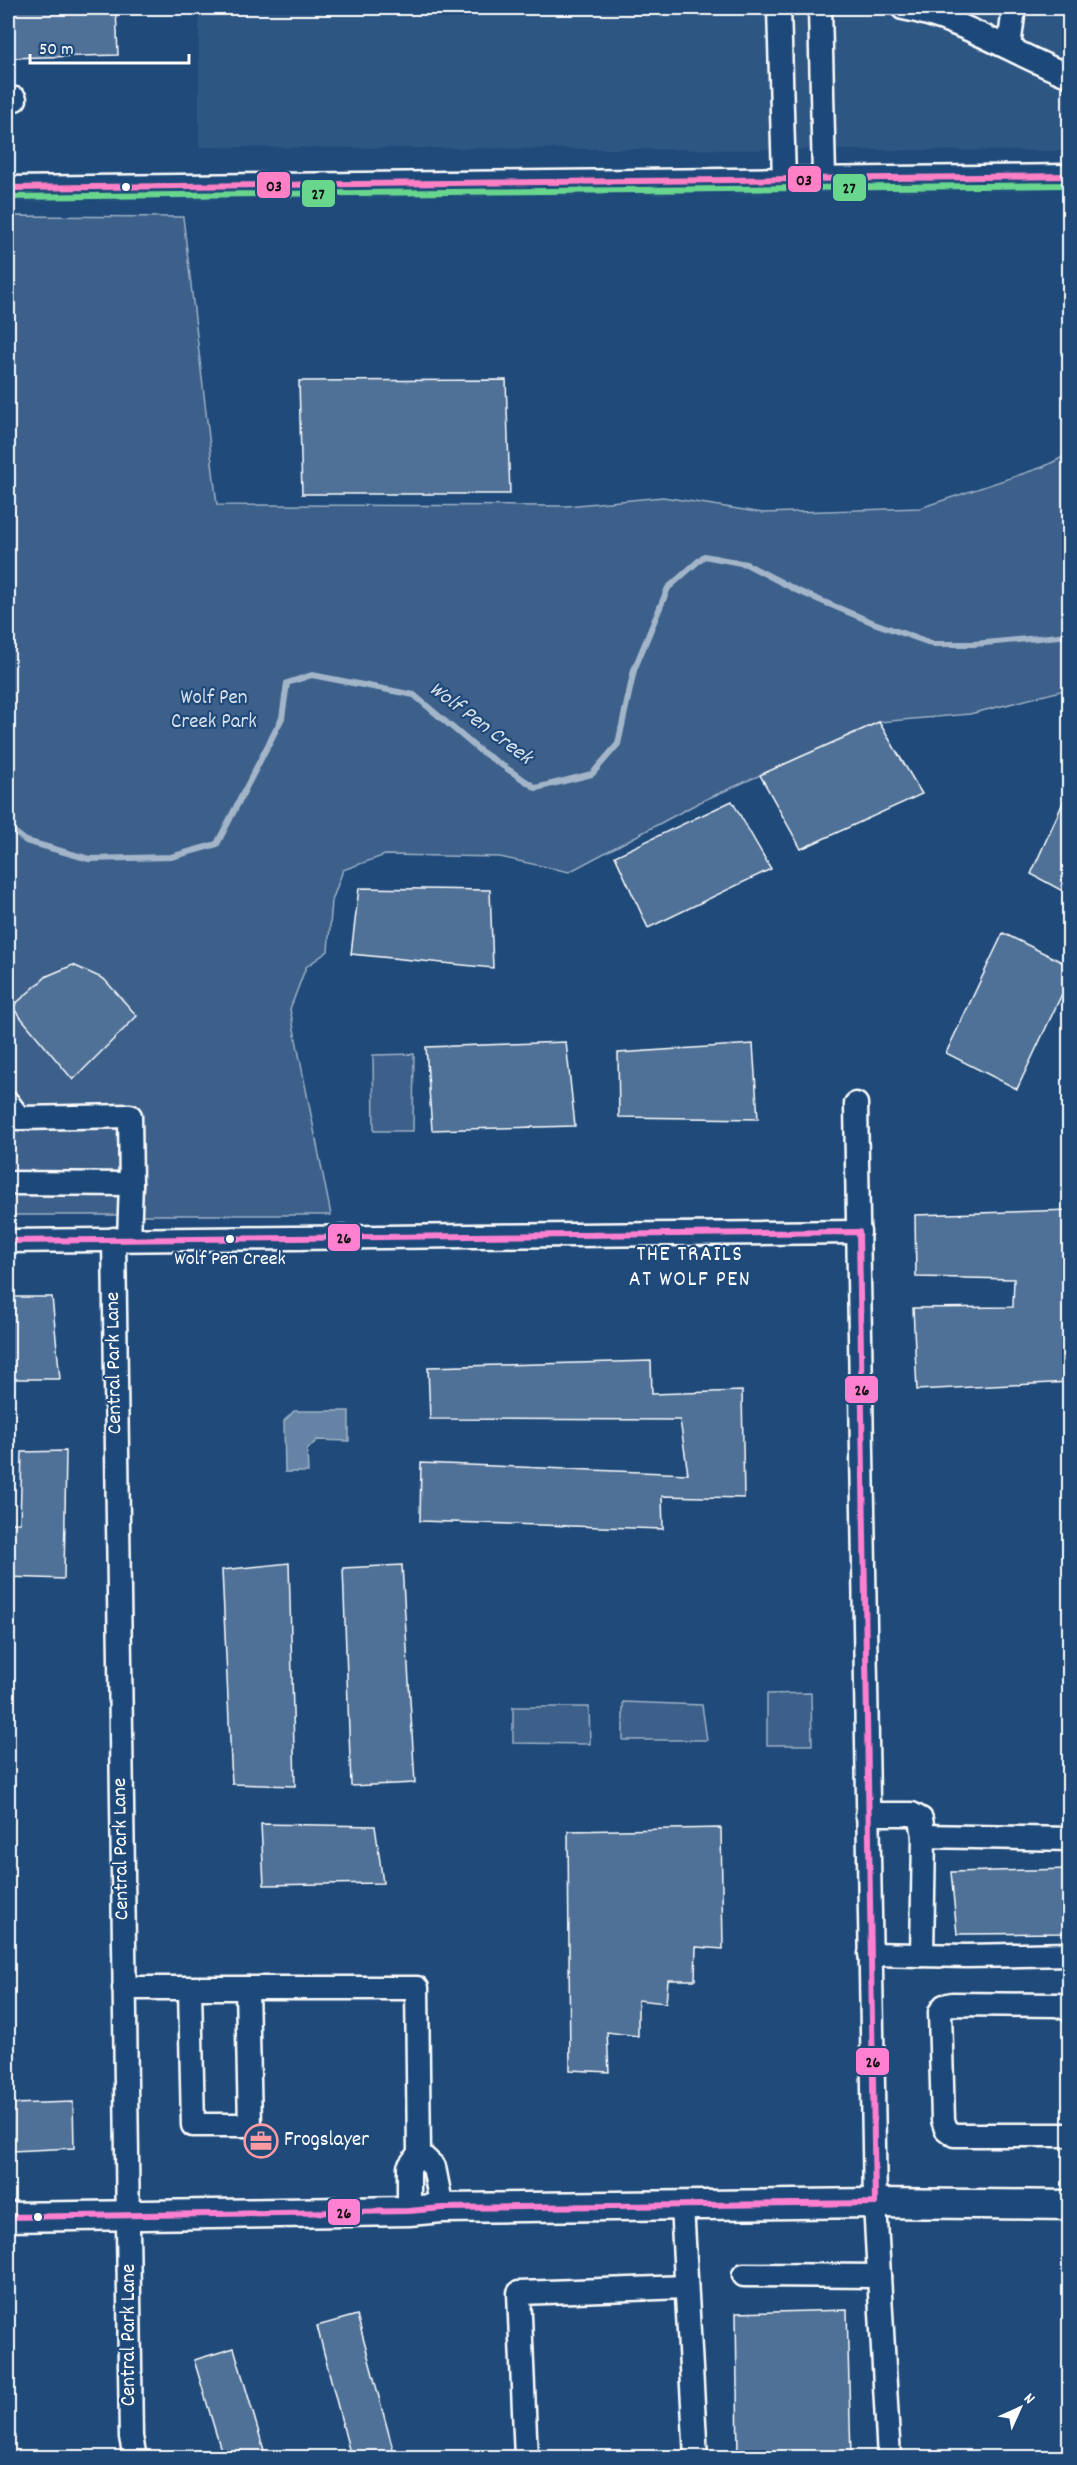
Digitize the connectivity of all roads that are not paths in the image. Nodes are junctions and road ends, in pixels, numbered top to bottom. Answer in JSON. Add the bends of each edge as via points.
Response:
{"nodes":[{"id":1,"x":779,"y":8,"type":"edge"},
{"id":2,"x":820,"y":8,"type":"edge"},
{"id":3,"x":903,"y":8,"type":"edge"},
{"id":4,"x":1014,"y":8,"type":"edge"},
{"id":5,"x":1010,"y":47,"type":"junction"},
{"id":6,"x":1070,"y":76,"type":"edge"},
{"id":7,"x":1070,"y":176,"type":"edge"},
{"id":8,"x":824,"y":177,"type":"junction"},
{"id":9,"x":784,"y":179,"type":"junction"},
{"id":10,"x":8,"y":188,"type":"edge"},
{"id":11,"x":8,"y":1103,"type":"edge"},
{"id":12,"x":856,"y":1104,"type":"dead end"},
{"id":13,"x":8,"y":1184,"type":"edge"},
{"id":14,"x":131,"y":1184,"type":"junction"},
{"id":15,"x":859,"y":1232,"type":"junction"},
{"id":16,"x":121,"y":1239,"type":"junction"},
{"id":17,"x":8,"y":1241,"type":"edge"},
{"id":18,"x":867,"y":1814,"type":"junction"},
{"id":19,"x":924,"y":1836,"type":"junction"},
{"id":20,"x":1070,"y":1839,"type":"edge"},
{"id":21,"x":870,"y":1954,"type":"junction"},
{"id":22,"x":1070,"y":1954,"type":"edge"},
{"id":23,"x":922,"y":1955,"type":"junction"},
{"id":24,"x":124,"y":1988,"type":"junction"},
{"id":25,"x":247,"y":1988,"type":"junction"},
{"id":26,"x":190,"y":1989,"type":"junction"},
{"id":27,"x":1070,"y":2010,"type":"edge"},
{"id":28,"x":1070,"y":2135,"type":"edge"},
{"id":29,"x":419,"y":2153,"type":"junction"},
{"id":30,"x":875,"y":2203,"type":"junction"},
{"id":31,"x":1070,"y":2205,"type":"edge"},
{"id":32,"x":682,"y":2206,"type":"junction"},
{"id":33,"x":442,"y":2208,"type":"junction"},
{"id":34,"x":409,"y":2211,"type":"junction"},
{"id":35,"x":129,"y":2216,"type":"junction"},
{"id":36,"x":8,"y":2217,"type":"edge"},
{"id":37,"x":744,"y":2275,"type":"dead end"},
{"id":38,"x":879,"y":2276,"type":"junction"},
{"id":39,"x":686,"y":2287,"type":"junction"},
{"id":40,"x":135,"y":2457,"type":"edge"},
{"id":41,"x":526,"y":2457,"type":"edge"},
{"id":42,"x":696,"y":2457,"type":"edge"},
{"id":43,"x":889,"y":2457,"type":"edge"}],
"edges":[{"from":1,"to":9,"type":"street"},
{"from":2,"to":8,"type":"street"},
{"from":3,"to":5,"type":"street","via":[[963,25]]},
{"from":4,"to":5,"type":"street"},
{"from":5,"to":6,"type":"street"},
{"from":7,"to":8,"type":"street"},
{"from":8,"to":9,"type":"street"},
{"from":9,"to":10,"type":"street"},
{"from":11,"to":14,"type":"street","name":"Central Park Lane","via":[[19,1119],[130,1116]]},
{"from":12,"to":15,"type":"street"},
{"from":13,"to":14,"type":"street"},
{"from":14,"to":16,"type":"street","name":"Central Park Lane"},
{"from":15,"to":16,"type":"street"},
{"from":15,"to":18,"type":"street"},
{"from":16,"to":17,"type":"street"},
{"from":16,"to":24,"type":"street","name":"Central Park Lane"},
{"from":18,"to":19,"type":"street","via":[[912,1814],[921,1819]]},
{"from":18,"to":21,"type":"street"},
{"from":19,"to":20,"type":"street"},
{"from":19,"to":23,"type":"street"},
{"from":21,"to":23,"type":"street"},
{"from":21,"to":30,"type":"street"},
{"from":22,"to":23,"type":"street"},
{"from":24,"to":26,"type":"street"},
{"from":24,"to":35,"type":"street","name":"Central Park Lane"},
{"from":25,"to":26,"type":"street"},
{"from":25,"to":26,"type":"street","via":[[250,2125],[193,2125]]},
{"from":25,"to":29,"type":"street","via":[[417,1988]]},
{"from":27,"to":28,"type":"street","via":[[1058,2005],[952,2004],[940,2012],[946,2129],[954,2135]]},
{"from":29,"to":33,"type":"street","via":[[434,2167]]},
{"from":29,"to":34,"type":"street","via":[[409,2167]]},
{"from":30,"to":31,"type":"main road"},
{"from":30,"to":32,"type":"main road"},
{"from":30,"to":38,"type":"street"},
{"from":32,"to":33,"type":"main road"},
{"from":32,"to":39,"type":"street"},
{"from":33,"to":34,"type":"main road"},
{"from":34,"to":35,"type":"main road"},
{"from":35,"to":36,"type":"main road"},
{"from":35,"to":40,"type":"street","name":"Central Park Lane","via":[[131,2437]]},
{"from":37,"to":38,"type":"street"},
{"from":38,"to":43,"type":"street"},
{"from":39,"to":41,"type":"street","via":[[519,2293]]},
{"from":39,"to":42,"type":"street"}]}
